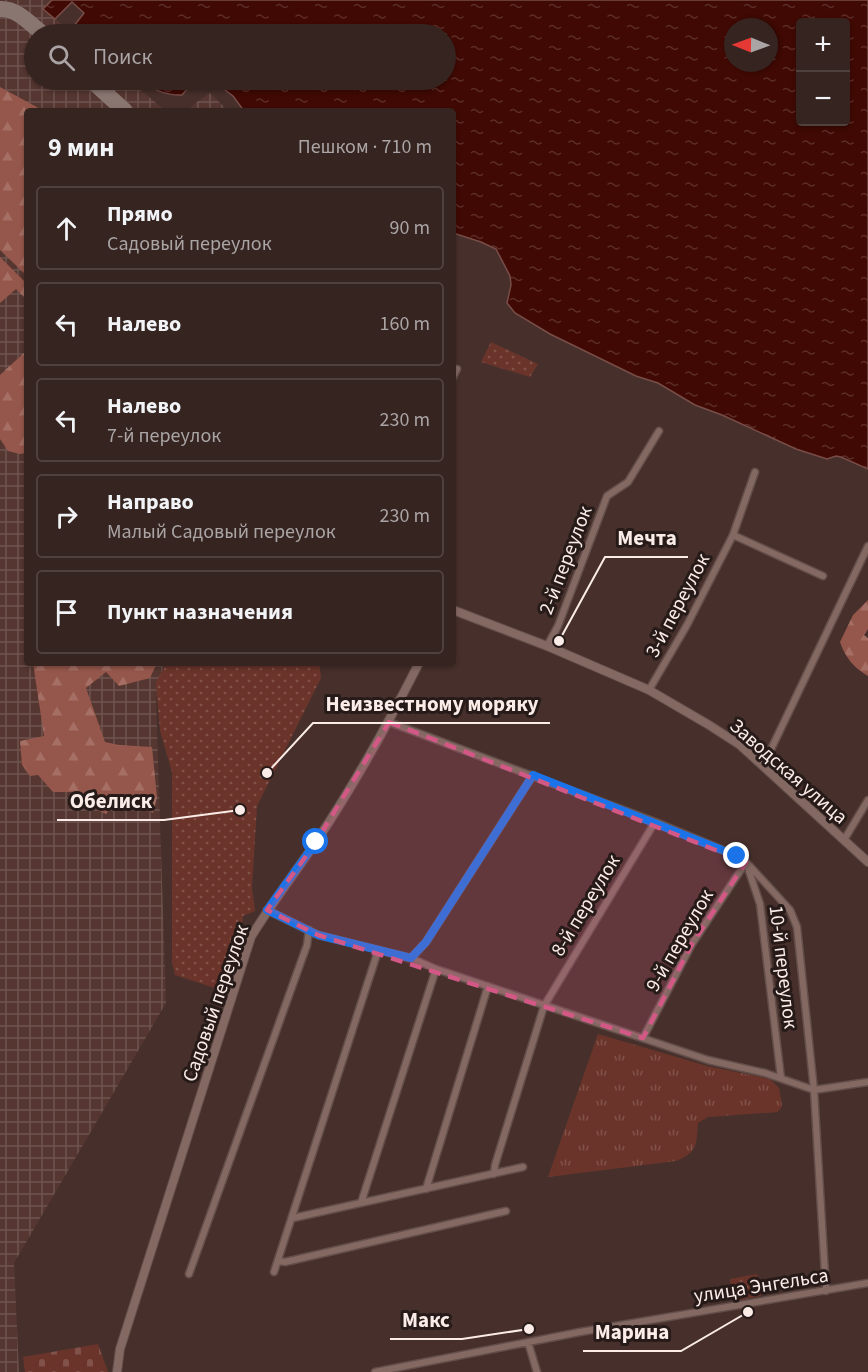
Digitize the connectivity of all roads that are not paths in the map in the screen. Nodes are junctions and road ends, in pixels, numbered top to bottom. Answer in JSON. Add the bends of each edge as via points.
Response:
{"nodes":[{"id":1,"x":659,"y":431,"type":"dead end"},
{"id":2,"x":755,"y":472,"type":"dead end"},
{"id":3,"x":733,"y":535,"type":"junction"},
{"id":4,"x":868,"y":546,"type":"edge"},
{"id":5,"x":823,"y":576,"type":"dead end"},
{"id":6,"x":456,"y":611,"type":"edge"},
{"id":7,"x":547,"y":646,"type":"junction"},
{"id":8,"x":417,"y":666,"type":"edge"},
{"id":9,"x":649,"y":690,"type":"junction"},
{"id":10,"x":389,"y":722,"type":"junction"},
{"id":11,"x":763,"y":766,"type":"junction"},
{"id":12,"x":533,"y":775,"type":"junction"},
{"id":13,"x":868,"y":800,"type":"edge"},
{"id":14,"x":655,"y":822,"type":"junction"},
{"id":15,"x":844,"y":840,"type":"junction"},
{"id":16,"x":746,"y":862,"type":"junction"},
{"id":17,"x":868,"y":862,"type":"edge"},
{"id":18,"x":267,"y":910,"type":"junction"},
{"id":19,"x":309,"y":930,"type":"junction"},
{"id":20,"x":378,"y":951,"type":"junction"},
{"id":21,"x":411,"y":958,"type":"junction"},
{"id":22,"x":436,"y":969,"type":"junction"},
{"id":23,"x":488,"y":986,"type":"junction"},
{"id":24,"x":544,"y":1006,"type":"junction"},
{"id":25,"x":643,"y":1038,"type":"junction"},
{"id":26,"x":781,"y":1078,"type":"junction"},
{"id":27,"x":868,"y":1082,"type":"edge"},
{"id":28,"x":814,"y":1089,"type":"junction"},
{"id":29,"x":523,"y":1167,"type":"dead end"},
{"id":30,"x":494,"y":1174,"type":"junction"},
{"id":31,"x":426,"y":1189,"type":"junction"},
{"id":32,"x":361,"y":1203,"type":"junction"},
{"id":33,"x":506,"y":1211,"type":"dead end"},
{"id":34,"x":293,"y":1218,"type":"junction"},
{"id":35,"x":278,"y":1262,"type":"junction"},
{"id":36,"x":274,"y":1272,"type":"dead end"},
{"id":37,"x":189,"y":1274,"type":"dead end"},
{"id":38,"x":868,"y":1283,"type":"edge"},
{"id":39,"x":826,"y":1291,"type":"junction"},
{"id":40,"x":528,"y":1342,"type":"junction"},
{"id":41,"x":117,"y":1372,"type":"edge"},
{"id":42,"x":375,"y":1372,"type":"edge"},
{"id":43,"x":537,"y":1372,"type":"edge"}],
"edges":[{"from":1,"to":7,"type":"street","name":"2-й переулок","via":[[628,482],[608,496]]},
{"from":2,"to":3,"type":"street","name":"3-й переулок"},
{"from":3,"to":5,"type":"street"},
{"from":3,"to":9,"type":"street","name":"3-й переулок"},
{"from":4,"to":11,"type":"street"},
{"from":6,"to":7,"type":"street","name":"Заводская улица"},
{"from":7,"to":9,"type":"street","name":"Заводская улица"},
{"from":8,"to":10,"type":"street","name":"Садовый переулок"},
{"from":9,"to":11,"type":"street","name":"Заводская улица","via":[[724,734]]},
{"from":10,"to":12,"type":"street"},
{"from":10,"to":18,"type":"street","name":"Садовый переулок","via":[[316,842]]},
{"from":11,"to":15,"type":"street","name":"Заводская улица"},
{"from":12,"to":14,"type":"street"},
{"from":12,"to":21,"type":"street","via":[[426,942]]},
{"from":13,"to":15,"type":"street"},
{"from":14,"to":16,"type":"street"},
{"from":14,"to":24,"type":"street","name":"8-й переулок"},
{"from":15,"to":17,"type":"street","name":"Заводская улица"},
{"from":16,"to":25,"type":"street","name":"9-й переулок","via":[[692,944]]},
{"from":16,"to":26,"type":"street","name":"10-й переулок","via":[[760,904]]},
{"from":16,"to":28,"type":"street","via":[[790,910],[797,927]]},
{"from":18,"to":19,"type":"street"},
{"from":18,"to":41,"type":"street","name":"Садовый переулок","via":[[251,937],[120,1349]]},
{"from":19,"to":20,"type":"street"},
{"from":19,"to":37,"type":"street","via":[[308,945]]},
{"from":20,"to":21,"type":"street"},
{"from":20,"to":34,"type":"street"},
{"from":21,"to":22,"type":"street"},
{"from":22,"to":23,"type":"street"},
{"from":22,"to":32,"type":"street"},
{"from":23,"to":24,"type":"street"},
{"from":23,"to":31,"type":"street"},
{"from":24,"to":25,"type":"street"},
{"from":24,"to":30,"type":"street","name":"8-й переулок"},
{"from":25,"to":26,"type":"street","via":[[708,1060]]},
{"from":26,"to":28,"type":"street"},
{"from":27,"to":28,"type":"street"},
{"from":28,"to":39,"type":"street"},
{"from":29,"to":30,"type":"street"},
{"from":30,"to":31,"type":"street"},
{"from":31,"to":32,"type":"street"},
{"from":32,"to":34,"type":"street"},
{"from":33,"to":35,"type":"street"},
{"from":34,"to":35,"type":"street"},
{"from":35,"to":36,"type":"street"},
{"from":38,"to":39,"type":"street","name":"улица Энгельса"},
{"from":39,"to":40,"type":"street","name":"улица Энгельса"},
{"from":40,"to":42,"type":"street","name":"улица Энгельса"},
{"from":40,"to":43,"type":"street"}]}
